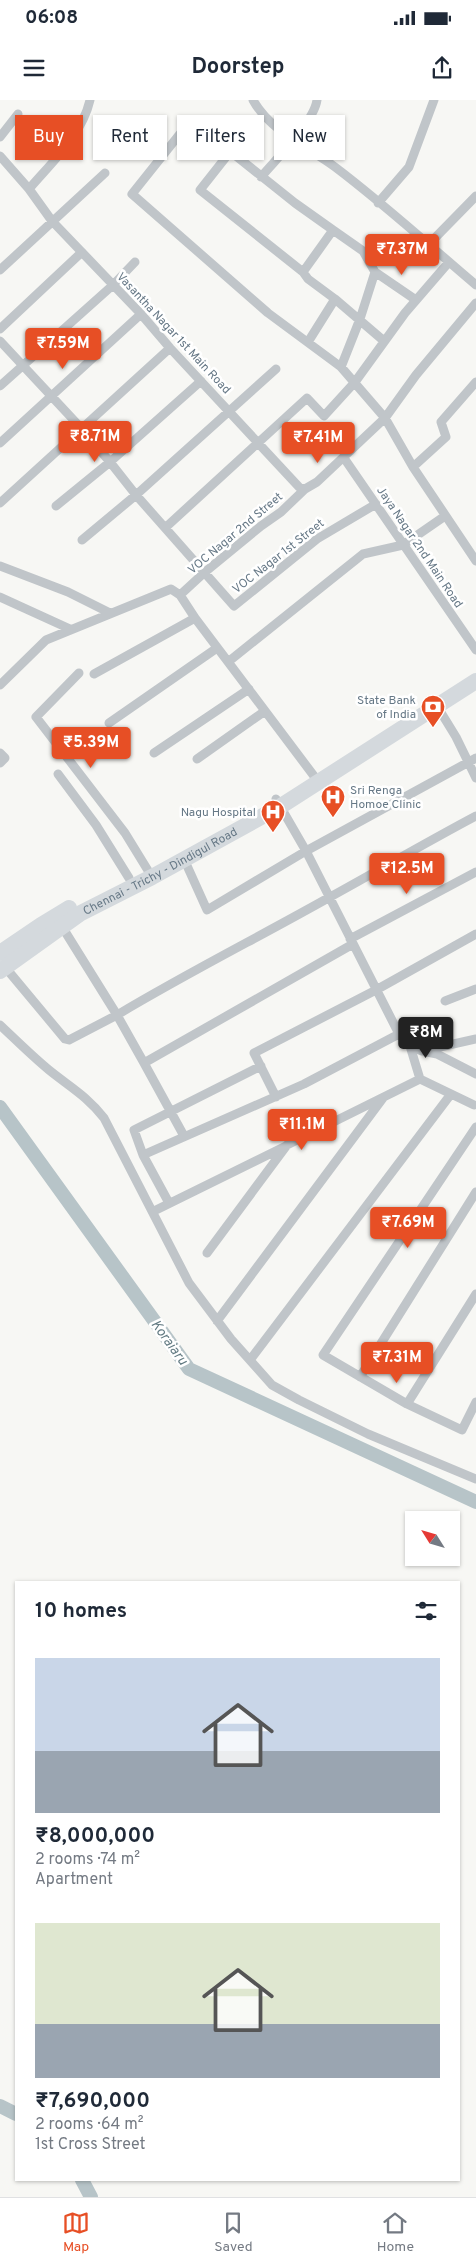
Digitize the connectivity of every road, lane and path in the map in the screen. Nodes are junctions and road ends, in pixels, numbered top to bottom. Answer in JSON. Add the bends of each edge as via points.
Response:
{"nodes":[{"id":1,"x":90,"y":100,"type":"edge"},
{"id":2,"x":253,"y":100,"type":"edge"},
{"id":3,"x":317,"y":100,"type":"edge"},
{"id":4,"x":434,"y":100,"type":"edge"},
{"id":5,"x":18,"y":114,"type":"dead end"},
{"id":6,"x":311,"y":115,"type":"edge"},
{"id":7,"x":274,"y":124,"type":"edge"},
{"id":8,"x":0,"y":137,"type":"edge"},
{"id":9,"x":177,"y":138,"type":"edge"},
{"id":10,"x":0,"y":156,"type":"edge"},
{"id":11,"x":224,"y":160,"type":"edge"},
{"id":12,"x":240,"y":160,"type":"edge"},
{"id":13,"x":276,"y":160,"type":"edge"},
{"id":14,"x":325,"y":160,"type":"edge"},
{"id":15,"x":105,"y":173,"type":"dead end"},
{"id":16,"x":261,"y":176,"type":"junction"},
{"id":17,"x":29,"y":189,"type":"junction"},
{"id":18,"x":476,"y":196,"type":"edge"},
{"id":19,"x":378,"y":203,"type":"junction"},
{"id":20,"x":52,"y":221,"type":"junction"},
{"id":21,"x":333,"y":230,"type":"junction"},
{"id":22,"x":428,"y":245,"type":"junction"},
{"id":23,"x":82,"y":252,"type":"junction"},
{"id":24,"x":135,"y":262,"type":"dead end"},
{"id":25,"x":449,"y":262,"type":"junction"},
{"id":26,"x":0,"y":270,"type":"edge"},
{"id":27,"x":303,"y":272,"type":"junction"},
{"id":28,"x":374,"y":272,"type":"junction"},
{"id":29,"x":113,"y":285,"type":"junction"},
{"id":30,"x":476,"y":285,"type":"edge"},
{"id":31,"x":334,"y":299,"type":"junction"},
{"id":32,"x":416,"y":300,"type":"junction"},
{"id":33,"x":476,"y":303,"type":"edge"},
{"id":34,"x":141,"y":314,"type":"junction"},
{"id":35,"x":360,"y":319,"type":"junction"},
{"id":36,"x":0,"y":329,"type":"edge"},
{"id":37,"x":0,"y":340,"type":"edge"},
{"id":38,"x":384,"y":341,"type":"junction"},
{"id":39,"x":308,"y":342,"type":"junction"},
{"id":40,"x":170,"y":348,"type":"junction"},
{"id":41,"x":22,"y":366,"type":"junction"},
{"id":42,"x":341,"y":367,"type":"junction"},
{"id":43,"x":276,"y":368,"type":"dead end"},
{"id":44,"x":201,"y":381,"type":"junction"},
{"id":45,"x":355,"y":382,"type":"junction"},
{"id":46,"x":476,"y":382,"type":"edge"},
{"id":47,"x":0,"y":386,"type":"edge"},
{"id":48,"x":51,"y":398,"type":"junction"},
{"id":49,"x":228,"y":410,"type":"junction"},
{"id":50,"x":385,"y":418,"type":"junction"},
{"id":51,"x":82,"y":429,"type":"junction"},
{"id":52,"x":0,"y":443,"type":"edge"},
{"id":53,"x":258,"y":443,"type":"junction"},
{"id":54,"x":344,"y":458,"type":"junction"},
{"id":55,"x":110,"y":462,"type":"junction"},
{"id":56,"x":413,"y":467,"type":"junction"},
{"id":57,"x":305,"y":489,"type":"junction"},
{"id":58,"x":136,"y":496,"type":"junction"},
{"id":59,"x":0,"y":503,"type":"edge"},
{"id":60,"x":376,"y":504,"type":"junction"},
{"id":61,"x":56,"y":506,"type":"dead end"},
{"id":62,"x":445,"y":516,"type":"junction"},
{"id":63,"x":165,"y":528,"type":"junction"},
{"id":64,"x":82,"y":540,"type":"dead end"},
{"id":65,"x":403,"y":545,"type":"junction"},
{"id":66,"x":476,"y":561,"type":"edge"},
{"id":67,"x":0,"y":566,"type":"edge"},
{"id":68,"x":205,"y":572,"type":"junction"},
{"id":69,"x":180,"y":595,"type":"junction"},
{"id":70,"x":0,"y":597,"type":"edge"},
{"id":71,"x":110,"y":613,"type":"junction"},
{"id":72,"x":194,"y":618,"type":"junction"},
{"id":73,"x":70,"y":629,"type":"junction"},
{"id":74,"x":217,"y":648,"type":"junction"},
{"id":75,"x":476,"y":650,"type":"edge"},
{"id":76,"x":228,"y":662,"type":"junction"},
{"id":77,"x":476,"y":671,"type":"edge"},
{"id":78,"x":79,"y":673,"type":"dead end"},
{"id":79,"x":94,"y":674,"type":"dead end"},
{"id":80,"x":476,"y":681,"type":"edge"},
{"id":81,"x":0,"y":685,"type":"edge"},
{"id":82,"x":249,"y":689,"type":"junction"},
{"id":83,"x":437,"y":706,"type":"junction"},
{"id":84,"x":265,"y":711,"type":"junction"},
{"id":85,"x":109,"y":722,"type":"dead end"},
{"id":86,"x":0,"y":753,"type":"edge"},
{"id":87,"x":154,"y":753,"type":"dead end"},
{"id":88,"x":198,"y":759,"type":"dead end"},
{"id":89,"x":472,"y":761,"type":"edge"},
{"id":90,"x":0,"y":763,"type":"edge"},
{"id":91,"x":58,"y":774,"type":"dead end"},
{"id":92,"x":314,"y":776,"type":"junction"},
{"id":93,"x":476,"y":778,"type":"edge"},
{"id":94,"x":278,"y":803,"type":"junction"},
{"id":95,"x":476,"y":816,"type":"edge"},
{"id":96,"x":306,"y":850,"type":"junction"},
{"id":97,"x":184,"y":859,"type":"junction"},
{"id":98,"x":476,"y":872,"type":"edge"},
{"id":99,"x":150,"y":873,"type":"junction"},
{"id":100,"x":129,"y":878,"type":"junction"},
{"id":101,"x":329,"y":898,"type":"junction"},
{"id":102,"x":61,"y":925,"type":"junction"},
{"id":103,"x":476,"y":934,"type":"edge"},
{"id":104,"x":352,"y":942,"type":"junction"},
{"id":105,"x":2,"y":964,"type":"edge"},
{"id":106,"x":476,"y":989,"type":"edge"},
{"id":107,"x":376,"y":990,"type":"junction"},
{"id":108,"x":445,"y":1001,"type":"dead end"},
{"id":109,"x":117,"y":1015,"type":"junction"},
{"id":110,"x":0,"y":1025,"type":"edge"},
{"id":111,"x":399,"y":1034,"type":"junction"},
{"id":112,"x":476,"y":1039,"type":"edge"},
{"id":113,"x":410,"y":1046,"type":"junction"},
{"id":114,"x":422,"y":1050,"type":"junction"},
{"id":115,"x":144,"y":1063,"type":"junction"},
{"id":116,"x":261,"y":1066,"type":"junction"},
{"id":117,"x":476,"y":1074,"type":"edge"},
{"id":118,"x":420,"y":1079,"type":"junction"},
{"id":119,"x":451,"y":1094,"type":"junction"},
{"id":120,"x":276,"y":1097,"type":"junction"},
{"id":121,"x":384,"y":1097,"type":"junction"},
{"id":122,"x":474,"y":1105,"type":"dead end"},
{"id":123,"x":171,"y":1112,"type":"junction"},
{"id":124,"x":475,"y":1129,"type":"edge"},
{"id":125,"x":184,"y":1136,"type":"junction"},
{"id":126,"x":287,"y":1146,"type":"junction"},
{"id":127,"x":143,"y":1155,"type":"junction"},
{"id":128,"x":476,"y":1192,"type":"edge"},
{"id":129,"x":169,"y":1203,"type":"junction"},
{"id":130,"x":154,"y":1211,"type":"junction"},
{"id":131,"x":207,"y":1253,"type":"dead end"},
{"id":132,"x":476,"y":1294,"type":"edge"},
{"id":133,"x":467,"y":1309,"type":"junction"},
{"id":134,"x":476,"y":1314,"type":"edge"},
{"id":135,"x":217,"y":1321,"type":"junction"},
{"id":136,"x":250,"y":1360,"type":"junction"},
{"id":137,"x":360,"y":1377,"type":"junction"},
{"id":138,"x":476,"y":1402,"type":"edge"},
{"id":139,"x":408,"y":1404,"type":"junction"},
{"id":140,"x":476,"y":1479,"type":"edge"}],
"edges":[{"from":1,"to":17,"type":"street","via":[[88,110],[69,144]]},
{"from":2,"to":7,"type":"street"},
{"from":3,"to":6,"type":"street"},
{"from":4,"to":19,"type":"street","via":[[409,167]]},
{"from":5,"to":8,"type":"street"},
{"from":9,"to":39,"type":"street","via":[[132,194],[268,313]]},
{"from":10,"to":17,"type":"street","name":"Vasantha Nagar 1st Main Road"},
{"from":11,"to":27,"type":"street","via":[[200,190]]},
{"from":12,"to":16,"type":"street"},
{"from":13,"to":16,"type":"street"},
{"from":14,"to":19,"type":"street"},
{"from":15,"to":20,"type":"street"},
{"from":16,"to":21,"type":"street"},
{"from":17,"to":20,"type":"street","name":"Vasantha Nagar 1st Main Road"},
{"from":18,"to":22,"type":"street"},
{"from":19,"to":22,"type":"street"},
{"from":20,"to":23,"type":"street","name":"Vasantha Nagar 1st Main Road"},
{"from":20,"to":26,"type":"street"},
{"from":21,"to":27,"type":"street"},
{"from":21,"to":28,"type":"street","via":[[363,251]]},
{"from":22,"to":25,"type":"street"},
{"from":23,"to":29,"type":"street","name":"Vasantha Nagar 1st Main Road"},
{"from":23,"to":36,"type":"street"},
{"from":24,"to":29,"type":"street"},
{"from":25,"to":30,"type":"street"},
{"from":25,"to":32,"type":"street"},
{"from":27,"to":31,"type":"street"},
{"from":28,"to":32,"type":"street"},
{"from":28,"to":35,"type":"street"},
{"from":29,"to":34,"type":"street","name":"Vasantha Nagar 1st Main Road"},
{"from":29,"to":41,"type":"street"},
{"from":31,"to":35,"type":"street"},
{"from":31,"to":39,"type":"street"},
{"from":32,"to":38,"type":"street"},
{"from":33,"to":50,"type":"street","name":"VOC Nagar 2nd Street"},
{"from":34,"to":40,"type":"street","name":"Vasantha Nagar 1st Main Road"},
{"from":34,"to":48,"type":"street"},
{"from":35,"to":38,"type":"street"},
{"from":35,"to":42,"type":"street"},
{"from":37,"to":41,"type":"street"},
{"from":38,"to":45,"type":"street"},
{"from":39,"to":42,"type":"street"},
{"from":40,"to":44,"type":"street","name":"Vasantha Nagar 1st Main Road"},
{"from":40,"to":51,"type":"street"},
{"from":41,"to":47,"type":"street"},
{"from":41,"to":48,"type":"street"},
{"from":42,"to":45,"type":"street"},
{"from":43,"to":49,"type":"street"},
{"from":44,"to":49,"type":"street","name":"Vasantha Nagar 1st Main Road"},
{"from":44,"to":55,"type":"street"},
{"from":45,"to":50,"type":"street"},
{"from":45,"to":53,"type":"street","via":[[324,416],[307,398]]},
{"from":46,"to":56,"type":"street","via":[[441,422],[446,437]]},
{"from":48,"to":51,"type":"street"},
{"from":48,"to":52,"type":"street"},
{"from":49,"to":53,"type":"street","name":"Vasantha Nagar 1st Main Road"},
{"from":49,"to":58,"type":"street"},
{"from":50,"to":54,"type":"street","name":"VOC Nagar 2nd Street"},
{"from":50,"to":56,"type":"street"},
{"from":51,"to":55,"type":"street"},
{"from":51,"to":59,"type":"street"},
{"from":53,"to":57,"type":"street","name":"Vasantha Nagar 1st Main Road","via":[[299,487]]},
{"from":53,"to":63,"type":"street"},
{"from":54,"to":57,"type":"street","name":"VOC Nagar 2nd Street"},
{"from":54,"to":60,"type":"street","name":"Jaya Nagar 2nd Main Road"},
{"from":55,"to":58,"type":"street"},
{"from":55,"to":61,"type":"street"},
{"from":56,"to":62,"type":"street"},
{"from":57,"to":68,"type":"street","name":"VOC Nagar 2nd Street","via":[[282,512]]},
{"from":58,"to":63,"type":"street"},
{"from":58,"to":64,"type":"street"},
{"from":60,"to":65,"type":"street","name":"Jaya Nagar 2nd Main Road"},
{"from":60,"to":68,"type":"street","name":"VOC Nagar 1st Street","via":[[317,538],[234,606]]},
{"from":62,"to":65,"type":"street"},
{"from":62,"to":66,"type":"street"},
{"from":63,"to":68,"type":"street"},
{"from":65,"to":75,"type":"street","name":"Jaya Nagar 2nd Main Road"},
{"from":65,"to":76,"type":"street","via":[[363,554]]},
{"from":67,"to":71,"type":"street","via":[[68,592]]},
{"from":68,"to":69,"type":"street","name":"VOC Nagar 2nd Street"},
{"from":69,"to":71,"type":"street","via":[[172,589]]},
{"from":69,"to":72,"type":"street"},
{"from":70,"to":73,"type":"street"},
{"from":71,"to":73,"type":"street"},
{"from":72,"to":74,"type":"street"},
{"from":72,"to":79,"type":"street"},
{"from":73,"to":81,"type":"street","via":[[46,640]]},
{"from":74,"to":76,"type":"street"},
{"from":74,"to":85,"type":"street"},
{"from":76,"to":82,"type":"street"},
{"from":77,"to":92,"type":"highway","name":"Chennai - Trichy - Dindigul Road"},
{"from":78,"to":99,"type":"street","via":[[36,717],[125,833]]},
{"from":80,"to":83,"type":"highway","name":"Chennai - Trichy - Dindigul Road"},
{"from":82,"to":84,"type":"street"},
{"from":82,"to":87,"type":"street"},
{"from":83,"to":89,"type":"street"},
{"from":83,"to":94,"type":"highway","name":"Chennai - Trichy - Dindigul Road"},
{"from":84,"to":88,"type":"street"},
{"from":84,"to":92,"type":"street"},
{"from":86,"to":90,"type":"street","via":[[5,758]]},
{"from":89,"to":93,"type":"street"},
{"from":89,"to":96,"type":"street"},
{"from":91,"to":100,"type":"street","via":[[96,825]]},
{"from":92,"to":94,"type":"highway","name":"Chennai - Trichy - Dindigul Road"},
{"from":94,"to":96,"type":"street"},
{"from":94,"to":97,"type":"highway","name":"Chennai - Trichy - Dindigul Road"},
{"from":94,"to":99,"type":"highway","name":"Chennai - Trichy - Dindigul Road"},
{"from":95,"to":101,"type":"street"},
{"from":96,"to":97,"type":"street","via":[[207,910]]},
{"from":96,"to":101,"type":"street"},
{"from":97,"to":99,"type":"highway","name":"Chennai - Trichy - Dindigul Road"},
{"from":98,"to":104,"type":"street"},
{"from":99,"to":100,"type":"highway","name":"Chennai - Trichy - Dindigul Road"},
{"from":99,"to":102,"type":"highway","name":"Chennai - Trichy - Dindigul Road"},
{"from":100,"to":105,"type":"highway","name":"Chennai - Trichy - Dindigul Road","via":[[41,924]]},
{"from":101,"to":104,"type":"street"},
{"from":101,"to":109,"type":"street"},
{"from":102,"to":105,"type":"highway","name":"Chennai - Trichy - Dindigul Road"},
{"from":102,"to":109,"type":"street"},
{"from":103,"to":107,"type":"street"},
{"from":104,"to":107,"type":"street"},
{"from":104,"to":115,"type":"street"},
{"from":105,"to":109,"type":"street","via":[[65,1039],[69,1040]]},
{"from":106,"to":108,"type":"street"},
{"from":107,"to":111,"type":"street"},
{"from":107,"to":116,"type":"street","via":[[254,1053]]},
{"from":109,"to":115,"type":"street"},
{"from":110,"to":130,"type":"street","via":[[48,1070],[80,1091],[93,1104],[119,1143]]},
{"from":111,"to":113,"type":"street"},
{"from":111,"to":120,"type":"street"},
{"from":112,"to":114,"type":"street"},
{"from":113,"to":114,"type":"street"},
{"from":113,"to":118,"type":"street"},
{"from":114,"to":117,"type":"street"},
{"from":115,"to":123,"type":"street"},
{"from":116,"to":120,"type":"street"},
{"from":116,"to":123,"type":"street"},
{"from":118,"to":119,"type":"street"},
{"from":118,"to":121,"type":"street"},
{"from":119,"to":122,"type":"street"},
{"from":119,"to":136,"type":"street"},
{"from":120,"to":125,"type":"street"},
{"from":121,"to":126,"type":"street"},
{"from":121,"to":135,"type":"street"},
{"from":123,"to":125,"type":"street"},
{"from":123,"to":127,"type":"street","via":[[134,1130]]},
{"from":124,"to":137,"type":"street","via":[[323,1355]]},
{"from":125,"to":127,"type":"street"},
{"from":126,"to":129,"type":"street"},
{"from":126,"to":131,"type":"street"},
{"from":127,"to":129,"type":"street"},
{"from":128,"to":137,"type":"street"},
{"from":129,"to":130,"type":"street"},
{"from":130,"to":135,"type":"street","via":[[189,1283]]},
{"from":132,"to":133,"type":"street"},
{"from":133,"to":134,"type":"street"},
{"from":133,"to":139,"type":"street"},
{"from":135,"to":136,"type":"street"},
{"from":136,"to":140,"type":"street","via":[[272,1385],[299,1400],[368,1434]]},
{"from":137,"to":139,"type":"street"},
{"from":138,"to":139,"type":"street","via":[[462,1430]]}]}
